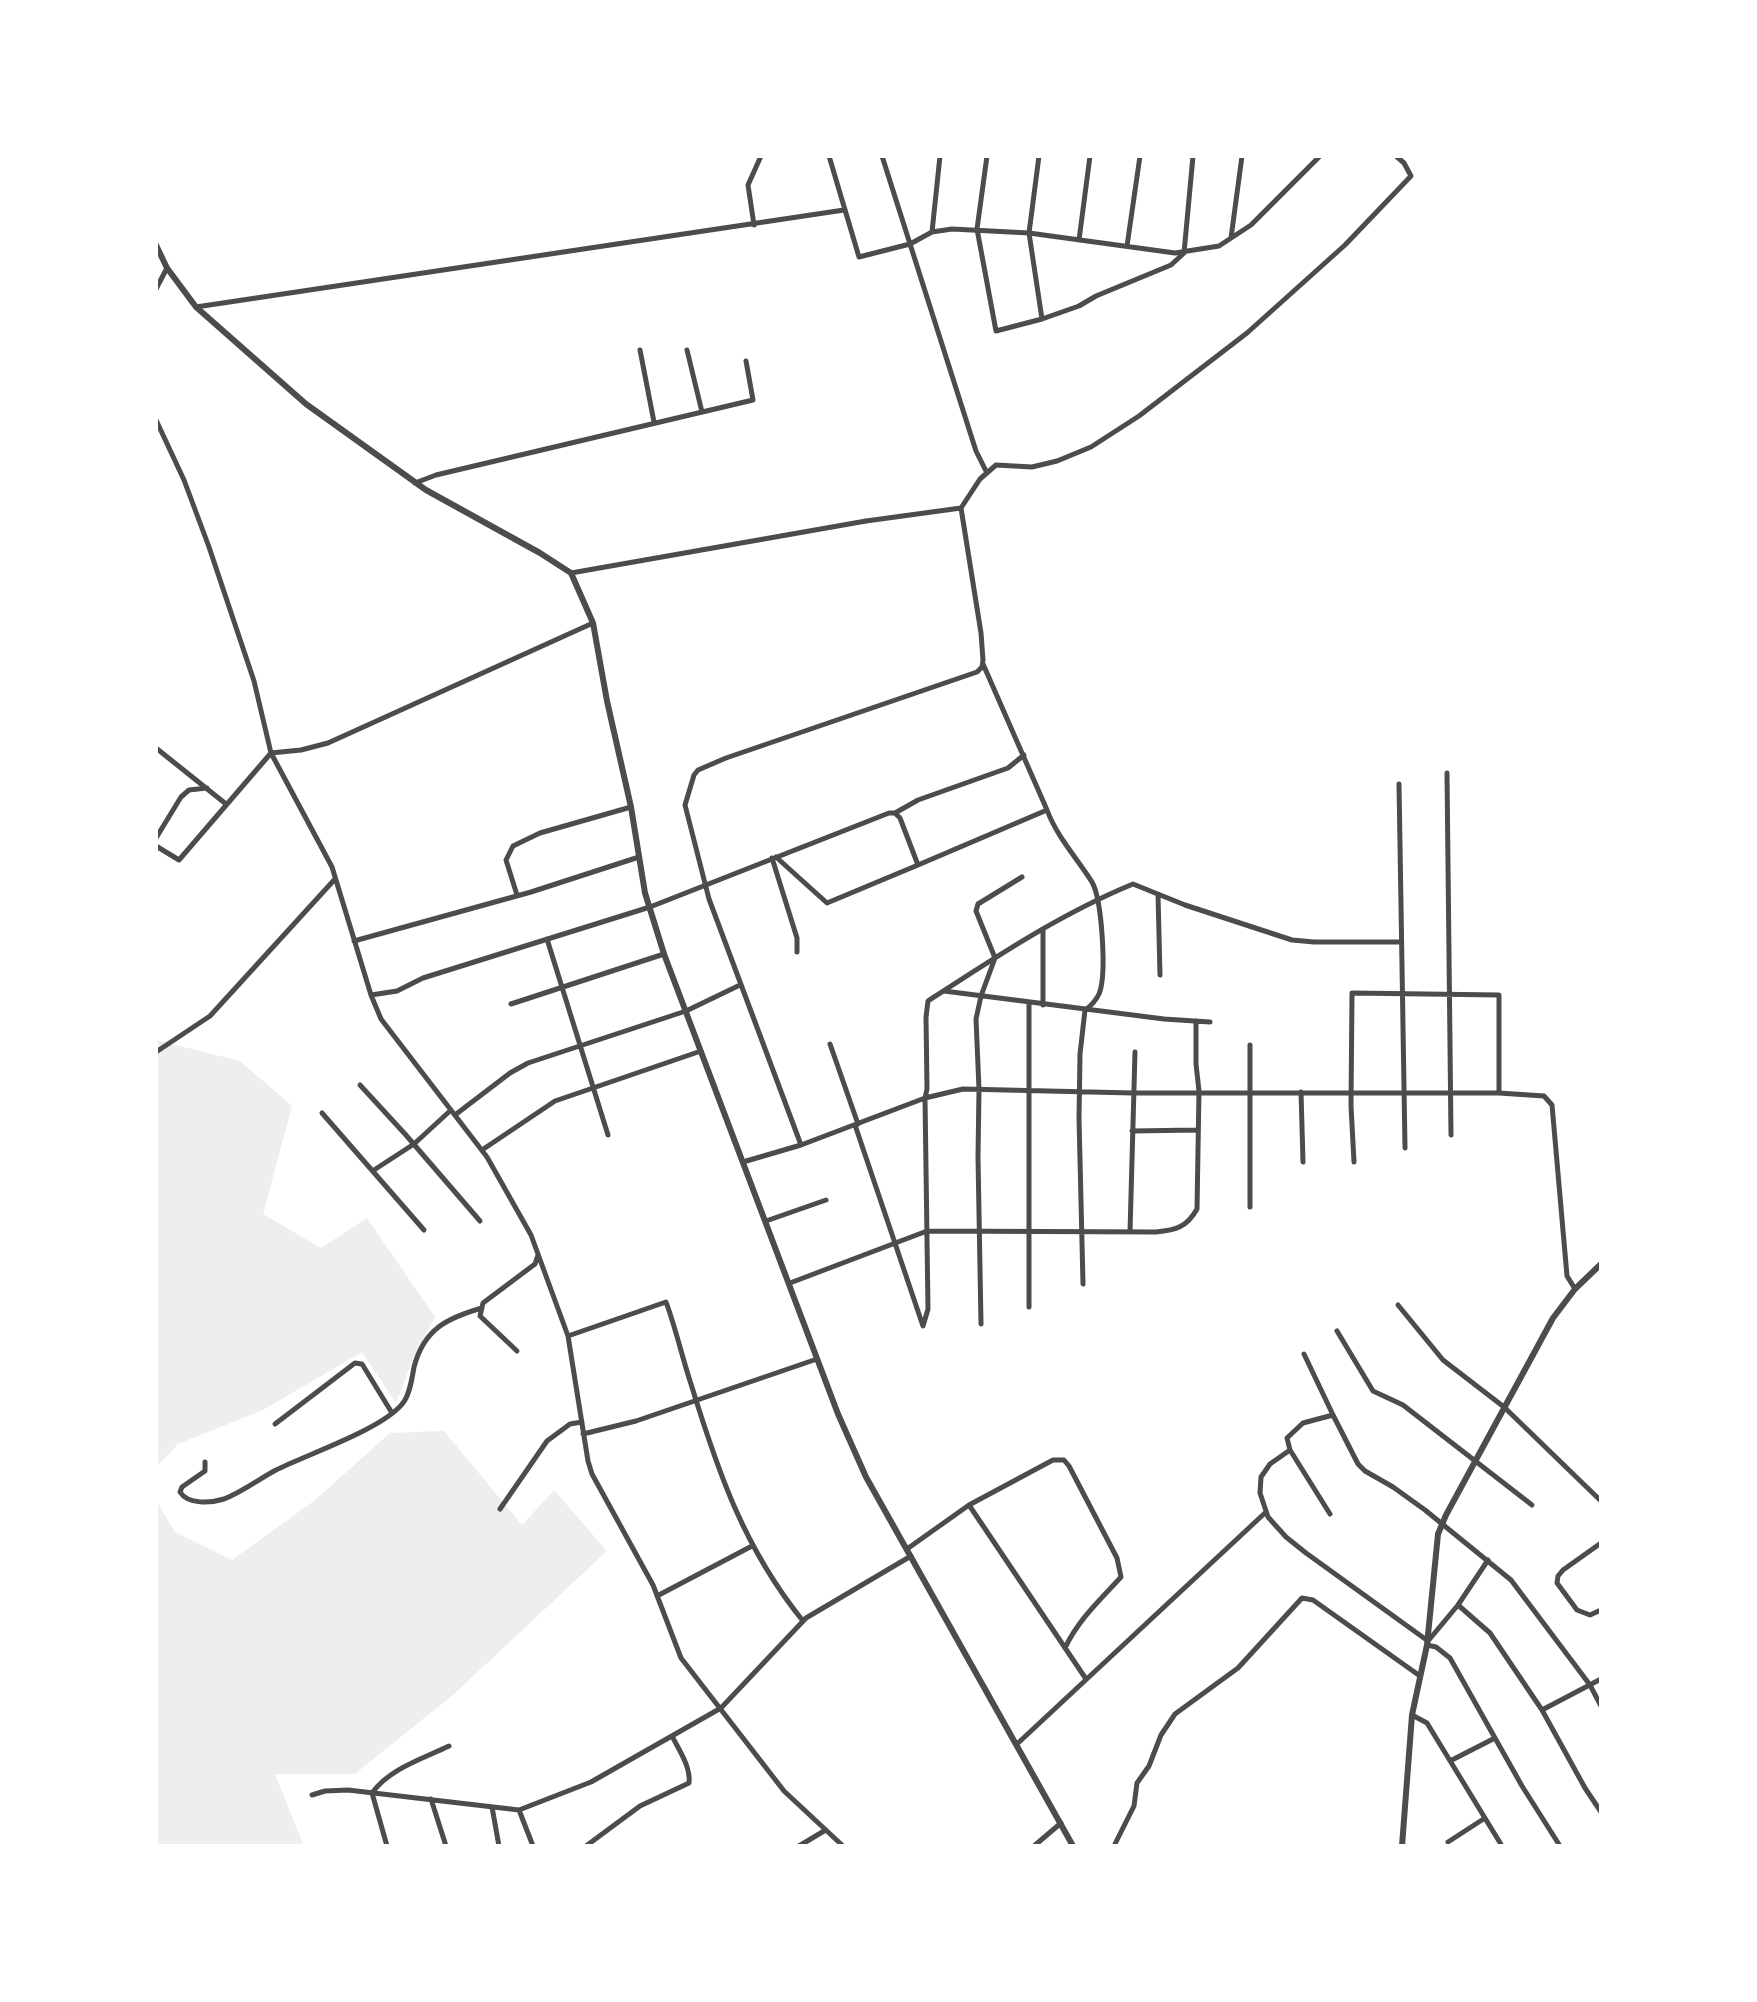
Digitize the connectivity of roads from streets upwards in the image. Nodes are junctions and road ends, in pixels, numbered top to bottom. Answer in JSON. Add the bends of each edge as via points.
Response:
{"nodes":[{"id":1,"x":761,"y":156,"type":"edge"},
{"id":2,"x":829,"y":156,"type":"edge"},
{"id":3,"x":882,"y":156,"type":"edge"},
{"id":4,"x":940,"y":156,"type":"edge"},
{"id":5,"x":987,"y":156,"type":"edge"},
{"id":6,"x":1039,"y":156,"type":"edge"},
{"id":7,"x":1090,"y":156,"type":"edge"},
{"id":8,"x":1140,"y":156,"type":"edge"},
{"id":9,"x":1194,"y":156,"type":"edge"},
{"id":10,"x":1242,"y":156,"type":"edge"},
{"id":11,"x":1320,"y":156,"type":"edge"},
{"id":12,"x":1396,"y":156,"type":"edge"},
{"id":13,"x":844,"y":210,"type":"junction"},
{"id":14,"x":754,"y":225,"type":"junction"},
{"id":15,"x":977,"y":229,"type":"junction"},
{"id":16,"x":932,"y":232,"type":"junction"},
{"id":17,"x":1029,"y":233,"type":"junction"},
{"id":18,"x":1231,"y":238,"type":"junction"},
{"id":19,"x":1079,"y":240,"type":"junction"},
{"id":20,"x":910,"y":244,"type":"junction"},
{"id":21,"x":156,"y":245,"type":"edge"},
{"id":22,"x":1127,"y":246,"type":"junction"},
{"id":23,"x":1184,"y":253,"type":"junction"},
{"id":24,"x":167,"y":268,"type":"junction"},
{"id":25,"x":156,"y":289,"type":"edge"},
{"id":26,"x":196,"y":307,"type":"junction"},
{"id":27,"x":1042,"y":320,"type":"junction"},
{"id":28,"x":640,"y":350,"type":"dead end"},
{"id":29,"x":687,"y":350,"type":"dead end"},
{"id":30,"x":746,"y":361,"type":"dead end"},
{"id":31,"x":702,"y":412,"type":"junction"},
{"id":32,"x":156,"y":420,"type":"edge"},
{"id":33,"x":654,"y":422,"type":"junction"},
{"id":34,"x":987,"y":473,"type":"junction"},
{"id":35,"x":415,"y":483,"type":"junction"},
{"id":36,"x":961,"y":508,"type":"junction"},
{"id":37,"x":571,"y":573,"type":"junction"},
{"id":38,"x":593,"y":623,"type":"junction"},
{"id":39,"x":983,"y":663,"type":"junction"},
{"id":40,"x":156,"y":748,"type":"edge"},
{"id":41,"x":271,"y":753,"type":"junction"},
{"id":42,"x":1024,"y":755,"type":"junction"},
{"id":43,"x":1447,"y":773,"type":"dead end"},
{"id":44,"x":1399,"y":784,"type":"dead end"},
{"id":45,"x":207,"y":788,"type":"junction"},
{"id":46,"x":226,"y":804,"type":"junction"},
{"id":47,"x":631,"y":807,"type":"junction"},
{"id":48,"x":1046,"y":810,"type":"junction"},
{"id":49,"x":895,"y":813,"type":"junction"},
{"id":50,"x":156,"y":838,"type":"edge"},
{"id":51,"x":156,"y":846,"type":"edge"},
{"id":52,"x":639,"y":857,"type":"junction"},
{"id":53,"x":774,"y":858,"type":"junction"},
{"id":54,"x":918,"y":865,"type":"junction"},
{"id":55,"x":1022,"y":877,"type":"dead end"},
{"id":56,"x":335,"y":879,"type":"junction"},
{"id":57,"x":705,"y":884,"type":"junction"},
{"id":58,"x":1158,"y":894,"type":"junction"},
{"id":59,"x":517,"y":895,"type":"junction"},
{"id":60,"x":1098,"y":898,"type":"junction"},
{"id":61,"x":650,"y":907,"type":"junction"},
{"id":62,"x":1044,"y":929,"type":"junction"},
{"id":63,"x":547,"y":939,"type":"junction"},
{"id":64,"x":354,"y":941,"type":"junction"},
{"id":65,"x":1400,"y":942,"type":"junction"},
{"id":66,"x":797,"y":952,"type":"dead end"},
{"id":67,"x":664,"y":954,"type":"junction"},
{"id":68,"x":995,"y":958,"type":"junction"},
{"id":69,"x":1160,"y":975,"type":"dead end"},
{"id":70,"x":740,"y":985,"type":"junction"},
{"id":71,"x":563,"y":988,"type":"junction"},
{"id":72,"x":944,"y":990,"type":"junction"},
{"id":73,"x":1402,"y":993,"type":"junction"},
{"id":74,"x":1451,"y":994,"type":"junction"},
{"id":75,"x":371,"y":995,"type":"junction"},
{"id":76,"x":981,"y":996,"type":"junction"},
{"id":77,"x":1029,"y":1003,"type":"junction"},
{"id":78,"x":511,"y":1004,"type":"dead end"},
{"id":79,"x":1043,"y":1004,"type":"junction"},
{"id":80,"x":1085,"y":1010,"type":"junction"},
{"id":81,"x":686,"y":1011,"type":"junction"},
{"id":82,"x":1196,"y":1021,"type":"junction"},
{"id":83,"x":1210,"y":1022,"type":"dead end"},
{"id":84,"x":830,"y":1044,"type":"dead end"},
{"id":85,"x":1250,"y":1045,"type":"dead end"},
{"id":86,"x":579,"y":1047,"type":"junction"},
{"id":87,"x":701,"y":1051,"type":"junction"},
{"id":88,"x":156,"y":1052,"type":"edge"},
{"id":89,"x":1135,"y":1052,"type":"dead end"},
{"id":90,"x":360,"y":1085,"type":"dead end"},
{"id":91,"x":592,"y":1088,"type":"junction"},
{"id":92,"x":979,"y":1089,"type":"junction"},
{"id":93,"x":1030,"y":1090,"type":"junction"},
{"id":94,"x":1199,"y":1091,"type":"junction"},
{"id":95,"x":1081,"y":1092,"type":"junction"},
{"id":96,"x":1249,"y":1092,"type":"junction"},
{"id":97,"x":1301,"y":1092,"type":"junction"},
{"id":98,"x":1133,"y":1093,"type":"junction"},
{"id":99,"x":1351,"y":1093,"type":"junction"},
{"id":100,"x":1403,"y":1093,"type":"junction"},
{"id":101,"x":1452,"y":1093,"type":"junction"},
{"id":102,"x":1499,"y":1093,"type":"junction"},
{"id":103,"x":925,"y":1098,"type":"junction"},
{"id":104,"x":453,"y":1112,"type":"junction"},
{"id":105,"x":322,"y":1113,"type":"dead end"},
{"id":106,"x":857,"y":1124,"type":"junction"},
{"id":107,"x":1132,"y":1130,"type":"junction"},
{"id":108,"x":1197,"y":1130,"type":"junction"},
{"id":109,"x":608,"y":1135,"type":"dead end"},
{"id":110,"x":1451,"y":1135,"type":"dead end"},
{"id":111,"x":414,"y":1144,"type":"junction"},
{"id":112,"x":801,"y":1145,"type":"junction"},
{"id":113,"x":1405,"y":1147,"type":"dead end"},
{"id":114,"x":482,"y":1150,"type":"junction"},
{"id":115,"x":743,"y":1162,"type":"junction"},
{"id":116,"x":1303,"y":1162,"type":"dead end"},
{"id":117,"x":1354,"y":1162,"type":"dead end"},
{"id":118,"x":374,"y":1170,"type":"junction"},
{"id":119,"x":826,"y":1200,"type":"dead end"},
{"id":120,"x":1250,"y":1207,"type":"dead end"},
{"id":121,"x":766,"y":1221,"type":"junction"},
{"id":122,"x":480,"y":1222,"type":"dead end"},
{"id":123,"x":424,"y":1230,"type":"dead end"},
{"id":124,"x":927,"y":1231,"type":"junction"},
{"id":125,"x":979,"y":1231,"type":"junction"},
{"id":126,"x":1030,"y":1231,"type":"junction"},
{"id":127,"x":1082,"y":1232,"type":"junction"},
{"id":128,"x":1130,"y":1232,"type":"junction"},
{"id":129,"x":897,"y":1243,"type":"junction"},
{"id":130,"x":538,"y":1255,"type":"junction"},
{"id":131,"x":1601,"y":1264,"type":"edge"},
{"id":132,"x":790,"y":1283,"type":"junction"},
{"id":133,"x":1083,"y":1284,"type":"dead end"},
{"id":134,"x":1575,"y":1290,"type":"junction"},
{"id":135,"x":1398,"y":1305,"type":"dead end"},
{"id":136,"x":1029,"y":1307,"type":"dead end"},
{"id":137,"x":482,"y":1308,"type":"junction"},
{"id":138,"x":981,"y":1324,"type":"dead end"},
{"id":139,"x":1337,"y":1331,"type":"dead end"},
{"id":140,"x":568,"y":1336,"type":"junction"},
{"id":141,"x":517,"y":1351,"type":"dead end"},
{"id":142,"x":1304,"y":1354,"type":"dead end"},
{"id":143,"x":817,"y":1359,"type":"junction"},
{"id":144,"x":696,"y":1401,"type":"junction"},
{"id":145,"x":1504,"y":1407,"type":"junction"},
{"id":146,"x":392,"y":1413,"type":"junction"},
{"id":147,"x":1333,"y":1415,"type":"junction"},
{"id":148,"x":582,"y":1422,"type":"junction"},
{"id":149,"x":275,"y":1424,"type":"dead end"},
{"id":150,"x":583,"y":1434,"type":"junction"},
{"id":151,"x":1290,"y":1450,"type":"junction"},
{"id":152,"x":1475,"y":1461,"type":"junction"},
{"id":153,"x":205,"y":1462,"type":"dead end"},
{"id":154,"x":1601,"y":1501,"type":"edge"},
{"id":155,"x":969,"y":1505,"type":"junction"},
{"id":156,"x":1532,"y":1505,"type":"dead end"},
{"id":157,"x":500,"y":1508,"type":"dead end"},
{"id":158,"x":1266,"y":1512,"type":"junction"},
{"id":159,"x":1330,"y":1514,"type":"dead end"},
{"id":160,"x":1442,"y":1523,"type":"junction"},
{"id":161,"x":1601,"y":1543,"type":"edge"},
{"id":162,"x":752,"y":1546,"type":"junction"},
{"id":163,"x":909,"y":1552,"type":"junction"},
{"id":164,"x":1488,"y":1560,"type":"junction"},
{"id":165,"x":657,"y":1597,"type":"junction"},
{"id":166,"x":1458,"y":1605,"type":"junction"},
{"id":167,"x":1601,"y":1610,"type":"edge"},
{"id":168,"x":803,"y":1621,"type":"junction"},
{"id":169,"x":1427,"y":1643,"type":"junction"},
{"id":170,"x":1065,"y":1648,"type":"junction"},
{"id":171,"x":1420,"y":1676,"type":"junction"},
{"id":172,"x":1086,"y":1679,"type":"junction"},
{"id":173,"x":1601,"y":1679,"type":"edge"},
{"id":174,"x":1590,"y":1685,"type":"junction"},
{"id":175,"x":1601,"y":1706,"type":"edge"},
{"id":176,"x":721,"y":1708,"type":"junction"},
{"id":177,"x":1542,"y":1710,"type":"junction"},
{"id":178,"x":1412,"y":1715,"type":"junction"},
{"id":179,"x":673,"y":1736,"type":"junction"},
{"id":180,"x":1495,"y":1738,"type":"junction"},
{"id":181,"x":1017,"y":1744,"type":"junction"},
{"id":182,"x":449,"y":1745,"type":"dead end"},
{"id":183,"x":1450,"y":1761,"type":"junction"},
{"id":184,"x":372,"y":1793,"type":"junction"},
{"id":185,"x":312,"y":1795,"type":"dead end"},
{"id":186,"x":431,"y":1799,"type":"junction"},
{"id":187,"x":492,"y":1807,"type":"junction"},
{"id":188,"x":519,"y":1810,"type":"junction"},
{"id":189,"x":1601,"y":1812,"type":"edge"},
{"id":190,"x":1485,"y":1818,"type":"junction"},
{"id":191,"x":1061,"y":1823,"type":"junction"},
{"id":192,"x":824,"y":1831,"type":"junction"},
{"id":193,"x":1448,"y":1842,"type":"dead end"},
{"id":194,"x":387,"y":1846,"type":"edge"},
{"id":195,"x":446,"y":1846,"type":"edge"},
{"id":196,"x":499,"y":1846,"type":"edge"},
{"id":197,"x":533,"y":1846,"type":"edge"},
{"id":198,"x":586,"y":1846,"type":"edge"},
{"id":199,"x":799,"y":1846,"type":"edge"},
{"id":200,"x":843,"y":1846,"type":"edge"},
{"id":201,"x":1034,"y":1846,"type":"edge"},
{"id":202,"x":1073,"y":1846,"type":"edge"},
{"id":203,"x":1114,"y":1846,"type":"edge"},
{"id":204,"x":1402,"y":1846,"type":"edge"},
{"id":205,"x":1502,"y":1846,"type":"edge"},
{"id":206,"x":1560,"y":1846,"type":"edge"}],
"edges":[{"from":1,"to":14,"type":"street","via":[[748,185]]},
{"from":2,"to":13,"type":"street"},
{"from":3,"to":20,"type":"street"},
{"from":4,"to":16,"type":"street"},
{"from":5,"to":15,"type":"street"},
{"from":6,"to":17,"type":"street"},
{"from":7,"to":19,"type":"street"},
{"from":8,"to":22,"type":"street"},
{"from":9,"to":23,"type":"street"},
{"from":10,"to":18,"type":"street"},
{"from":11,"to":18,"type":"street","via":[[1251,225]]},
{"from":12,"to":34,"type":"street","via":[[1411,176],[1345,244],[1236,342],[1091,447],[1032,467],[996,465]]},
{"from":13,"to":14,"type":"street"},
{"from":13,"to":20,"type":"street","via":[[859,257]]},
{"from":14,"to":26,"type":"street"},
{"from":15,"to":16,"type":"street"},
{"from":15,"to":17,"type":"street"},
{"from":15,"to":27,"type":"street","via":[[996,331]]},
{"from":16,"to":20,"type":"street"},
{"from":17,"to":19,"type":"street"},
{"from":17,"to":27,"type":"street"},
{"from":18,"to":23,"type":"street","via":[[1219,246]]},
{"from":19,"to":22,"type":"street"},
{"from":20,"to":34,"type":"street","via":[[976,452]]},
{"from":21,"to":24,"type":"street"},
{"from":22,"to":23,"type":"street"},
{"from":23,"to":27,"type":"street","via":[[1171,265]]},
{"from":24,"to":25,"type":"street"},
{"from":24,"to":26,"type":"street"},
{"from":26,"to":35,"type":"street","via":[[306,404]]},
{"from":28,"to":33,"type":"street"},
{"from":29,"to":31,"type":"street"},
{"from":30,"to":31,"type":"street","via":[[752,400]]},
{"from":31,"to":33,"type":"street"},
{"from":32,"to":41,"type":"street","via":[[209,547],[254,681]]},
{"from":33,"to":35,"type":"street"},
{"from":34,"to":36,"type":"street"},
{"from":35,"to":37,"type":"street"},
{"from":36,"to":37,"type":"street"},
{"from":36,"to":39,"type":"street"},
{"from":37,"to":38,"type":"street"},
{"from":38,"to":41,"type":"street","via":[[328,743]]},
{"from":38,"to":47,"type":"street"},
{"from":39,"to":42,"type":"street"},
{"from":39,"to":57,"type":"street","via":[[977,672],[698,770],[685,805]]},
{"from":40,"to":45,"type":"street"},
{"from":41,"to":46,"type":"street"},
{"from":41,"to":56,"type":"street"},
{"from":42,"to":48,"type":"street"},
{"from":42,"to":49,"type":"street","via":[[1008,768],[918,800]]},
{"from":43,"to":74,"type":"street"},
{"from":44,"to":65,"type":"street"},
{"from":45,"to":46,"type":"street"},
{"from":45,"to":50,"type":"street","via":[[189,790],[181,797]]},
{"from":46,"to":51,"type":"street","via":[[179,860]]},
{"from":47,"to":52,"type":"street"},
{"from":47,"to":59,"type":"street","via":[[540,833],[513,846],[506,860]]},
{"from":48,"to":54,"type":"street"},
{"from":48,"to":60,"type":"street"},
{"from":49,"to":53,"type":"street"},
{"from":49,"to":54,"type":"street"},
{"from":52,"to":59,"type":"street"},
{"from":52,"to":61,"type":"street"},
{"from":53,"to":54,"type":"street","via":[[827,903]]},
{"from":53,"to":57,"type":"street"},
{"from":53,"to":66,"type":"street"},
{"from":55,"to":68,"type":"street","via":[[978,904],[976,911]]},
{"from":56,"to":64,"type":"street"},
{"from":56,"to":88,"type":"street","via":[[210,1016]]},
{"from":57,"to":61,"type":"street"},
{"from":57,"to":70,"type":"street"},
{"from":58,"to":60,"type":"street","via":[[1133,884]]},
{"from":58,"to":65,"type":"street","via":[[1292,940]]},
{"from":58,"to":69,"type":"street"},
{"from":59,"to":64,"type":"street"},
{"from":60,"to":62,"type":"street"},
{"from":60,"to":80,"type":"street","via":[[1101,985]]},
{"from":61,"to":63,"type":"street"},
{"from":61,"to":67,"type":"street"},
{"from":62,"to":68,"type":"street"},
{"from":62,"to":79,"type":"street"},
{"from":63,"to":71,"type":"street"},
{"from":63,"to":75,"type":"street","via":[[423,978],[397,991]]},
{"from":64,"to":75,"type":"street"},
{"from":65,"to":73,"type":"street"},
{"from":67,"to":71,"type":"street"},
{"from":67,"to":81,"type":"street"},
{"from":68,"to":72,"type":"street"},
{"from":68,"to":76,"type":"street"},
{"from":70,"to":81,"type":"street"},
{"from":70,"to":112,"type":"street"},
{"from":71,"to":78,"type":"street"},
{"from":71,"to":86,"type":"street"},
{"from":72,"to":76,"type":"street"},
{"from":72,"to":103,"type":"street","via":[[928,1000]]},
{"from":73,"to":74,"type":"street"},
{"from":73,"to":99,"type":"street","via":[[1352,993]]},
{"from":73,"to":100,"type":"street"},
{"from":74,"to":101,"type":"street"},
{"from":74,"to":102,"type":"street","via":[[1499,995]]},
{"from":75,"to":104,"type":"street","via":[[381,1019]]},
{"from":76,"to":77,"type":"street"},
{"from":76,"to":92,"type":"street","via":[[976,1019]]},
{"from":77,"to":79,"type":"street"},
{"from":77,"to":93,"type":"street"},
{"from":79,"to":80,"type":"street"},
{"from":80,"to":82,"type":"street"},
{"from":80,"to":95,"type":"street"},
{"from":81,"to":86,"type":"street"},
{"from":81,"to":87,"type":"street"},
{"from":82,"to":83,"type":"street"},
{"from":82,"to":94,"type":"street"},
{"from":84,"to":106,"type":"street"},
{"from":85,"to":96,"type":"street"},
{"from":86,"to":91,"type":"street"},
{"from":86,"to":104,"type":"street","via":[[528,1063]]},
{"from":87,"to":91,"type":"street"},
{"from":87,"to":115,"type":"street"},
{"from":89,"to":98,"type":"street"},
{"from":90,"to":111,"type":"street"},
{"from":91,"to":109,"type":"street"},
{"from":91,"to":114,"type":"street","via":[[555,1101]]},
{"from":92,"to":93,"type":"street"},
{"from":92,"to":103,"type":"street"},
{"from":92,"to":125,"type":"street"},
{"from":93,"to":95,"type":"street"},
{"from":93,"to":126,"type":"street"},
{"from":94,"to":96,"type":"street"},
{"from":94,"to":98,"type":"street"},
{"from":94,"to":108,"type":"street"},
{"from":95,"to":98,"type":"street"},
{"from":95,"to":127,"type":"street"},
{"from":96,"to":97,"type":"street"},
{"from":96,"to":120,"type":"street"},
{"from":97,"to":99,"type":"street"},
{"from":97,"to":116,"type":"street"},
{"from":98,"to":107,"type":"street"},
{"from":99,"to":100,"type":"street"},
{"from":99,"to":117,"type":"street"},
{"from":100,"to":101,"type":"street"},
{"from":100,"to":113,"type":"street"},
{"from":101,"to":102,"type":"street"},
{"from":101,"to":110,"type":"street"},
{"from":102,"to":134,"type":"street","via":[[1544,1096],[1552,1105],[1567,1276]]},
{"from":103,"to":106,"type":"street"},
{"from":103,"to":124,"type":"street"},
{"from":104,"to":111,"type":"street"},
{"from":104,"to":114,"type":"street"},
{"from":105,"to":118,"type":"street"},
{"from":106,"to":112,"type":"street"},
{"from":106,"to":129,"type":"street"},
{"from":107,"to":108,"type":"street"},
{"from":107,"to":128,"type":"street"},
{"from":108,"to":128,"type":"street","via":[[1197,1209],[1191,1219],[1174,1230]]},
{"from":111,"to":118,"type":"street"},
{"from":111,"to":122,"type":"street"},
{"from":112,"to":115,"type":"street"},
{"from":114,"to":130,"type":"street"},
{"from":115,"to":121,"type":"street"},
{"from":118,"to":123,"type":"street"},
{"from":119,"to":121,"type":"street"},
{"from":121,"to":132,"type":"street"},
{"from":124,"to":125,"type":"street"},
{"from":124,"to":129,"type":"street"},
{"from":124,"to":129,"type":"street","via":[[928,1309],[923,1326]]},
{"from":125,"to":126,"type":"street"},
{"from":125,"to":138,"type":"street"},
{"from":126,"to":127,"type":"street"},
{"from":126,"to":136,"type":"street"},
{"from":127,"to":128,"type":"street"},
{"from":127,"to":133,"type":"street"},
{"from":129,"to":132,"type":"street"},
{"from":130,"to":137,"type":"street","via":[[535,1264]]},
{"from":130,"to":140,"type":"street"},
{"from":131,"to":134,"type":"street"},
{"from":132,"to":143,"type":"street"},
{"from":134,"to":145,"type":"street","via":[[1553,1318]]},
{"from":135,"to":145,"type":"street","via":[[1443,1360]]},
{"from":137,"to":141,"type":"street","via":[[480,1316]]},
{"from":137,"to":146,"type":"street","via":[[437,1326],[417,1357],[404,1402]]},
{"from":139,"to":152,"type":"street","via":[[1373,1391],[1404,1405]]},
{"from":140,"to":144,"type":"street","via":[[666,1302]]},
{"from":140,"to":148,"type":"street"},
{"from":142,"to":147,"type":"street"},
{"from":143,"to":144,"type":"street"},
{"from":143,"to":163,"type":"street","via":[[866,1478]]},
{"from":144,"to":150,"type":"street"},
{"from":144,"to":162,"type":"street"},
{"from":145,"to":152,"type":"street"},
{"from":145,"to":154,"type":"street"},
{"from":146,"to":149,"type":"street","via":[[362,1364],[355,1363]]},
{"from":146,"to":153,"type":"street","via":[[226,1498],[212,1502],[182,1497],[182,1487],[205,1471]]},
{"from":147,"to":151,"type":"street","via":[[1303,1423],[1287,1438]]},
{"from":147,"to":160,"type":"street","via":[[1365,1471]]},
{"from":148,"to":150,"type":"street"},
{"from":148,"to":157,"type":"street","via":[[570,1424],[547,1441]]},
{"from":150,"to":165,"type":"street","via":[[592,1474]]},
{"from":151,"to":158,"type":"street","via":[[1270,1464],[1262,1477],[1260,1493]]},
{"from":151,"to":159,"type":"street"},
{"from":152,"to":156,"type":"street"},
{"from":152,"to":160,"type":"street"},
{"from":155,"to":163,"type":"street"},
{"from":155,"to":170,"type":"street"},
{"from":155,"to":170,"type":"street","via":[[1053,1460],[1064,1460],[1069,1466],[1118,1558],[1121,1577],[1081,1620]]},
{"from":158,"to":169,"type":"street","via":[[1286,1537]]},
{"from":158,"to":172,"type":"street"},
{"from":160,"to":164,"type":"street"},
{"from":160,"to":169,"type":"street"},
{"from":161,"to":167,"type":"street","via":[[1563,1570],[1557,1583],[1581,1613]]},
{"from":162,"to":165,"type":"street"},
{"from":162,"to":168,"type":"street"},
{"from":163,"to":168,"type":"street"},
{"from":163,"to":181,"type":"street"},
{"from":164,"to":166,"type":"street"},
{"from":164,"to":174,"type":"street","via":[[1528,1600]]},
{"from":165,"to":176,"type":"street","via":[[681,1658]]},
{"from":166,"to":169,"type":"street"},
{"from":166,"to":177,"type":"street","via":[[1490,1633]]},
{"from":168,"to":176,"type":"street"},
{"from":169,"to":171,"type":"street"},
{"from":169,"to":180,"type":"street","via":[[1450,1658]]},
{"from":170,"to":172,"type":"street"},
{"from":171,"to":178,"type":"street"},
{"from":171,"to":203,"type":"street","via":[[1313,1600],[1302,1598],[1238,1668],[1175,1714],[1137,1783],[1134,1806]]},
{"from":172,"to":181,"type":"street"},
{"from":173,"to":174,"type":"street"},
{"from":174,"to":175,"type":"street"},
{"from":174,"to":177,"type":"street"},
{"from":176,"to":179,"type":"street"},
{"from":176,"to":192,"type":"street","via":[[784,1791]]},
{"from":177,"to":189,"type":"street"},
{"from":178,"to":183,"type":"street","via":[[1427,1723]]},
{"from":178,"to":204,"type":"street"},
{"from":179,"to":188,"type":"street","via":[[591,1782]]},
{"from":179,"to":198,"type":"street","via":[[689,1783],[640,1806]]},
{"from":180,"to":183,"type":"street"},
{"from":180,"to":206,"type":"street"},
{"from":181,"to":191,"type":"street"},
{"from":182,"to":184,"type":"street","via":[[393,1773]]},
{"from":183,"to":190,"type":"street"},
{"from":184,"to":185,"type":"street","via":[[337,1790]]},
{"from":184,"to":186,"type":"street"},
{"from":184,"to":194,"type":"street"},
{"from":186,"to":187,"type":"street"},
{"from":186,"to":195,"type":"street"},
{"from":187,"to":188,"type":"street"},
{"from":187,"to":196,"type":"street"},
{"from":188,"to":197,"type":"street"},
{"from":190,"to":193,"type":"street"},
{"from":190,"to":205,"type":"street"},
{"from":191,"to":201,"type":"street"},
{"from":191,"to":202,"type":"street"},
{"from":192,"to":199,"type":"street"},
{"from":192,"to":200,"type":"street"}]}
